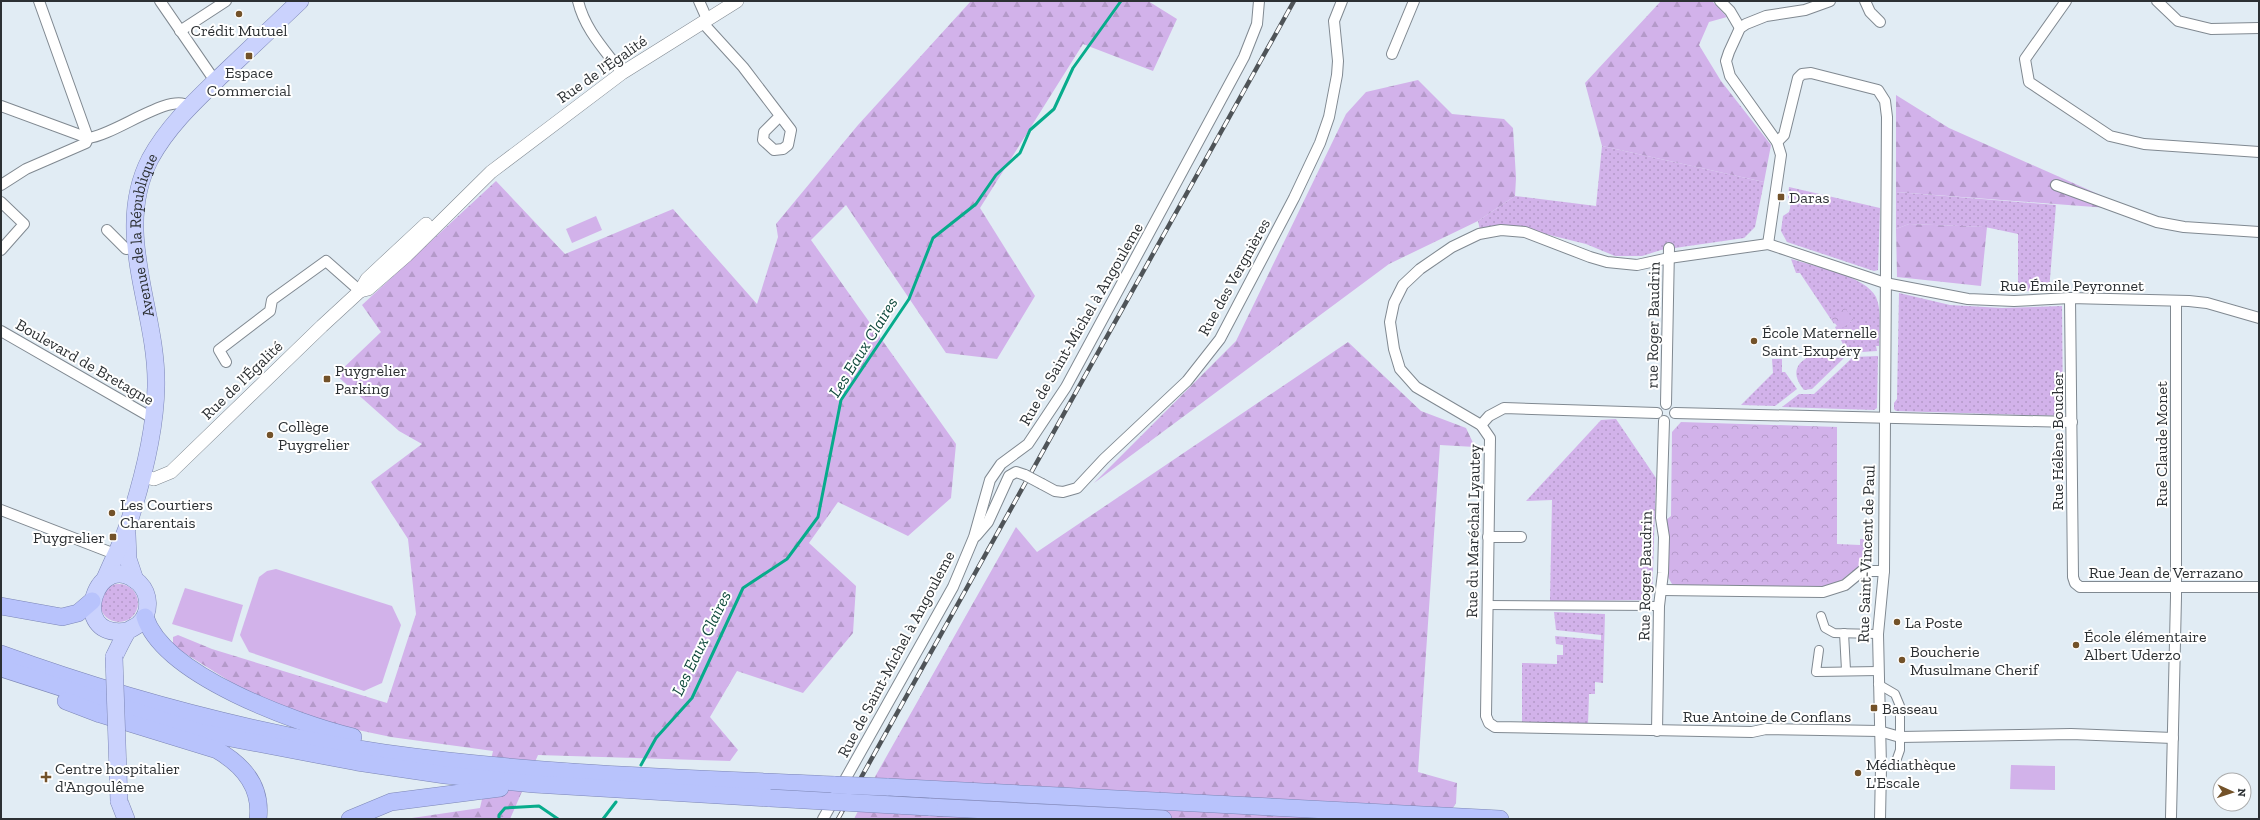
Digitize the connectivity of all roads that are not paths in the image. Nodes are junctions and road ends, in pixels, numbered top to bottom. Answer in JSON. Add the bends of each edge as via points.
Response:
{"nodes":[{"id":1,"x":39,"y":1,"type":"edge"},
{"id":2,"x":160,"y":1,"type":"edge"},
{"id":3,"x":226,"y":1,"type":"edge"},
{"id":4,"x":300,"y":1,"type":"edge"},
{"id":5,"x":578,"y":1,"type":"edge"},
{"id":6,"x":699,"y":1,"type":"edge"},
{"id":7,"x":738,"y":1,"type":"edge"},
{"id":8,"x":1259,"y":1,"type":"edge"},
{"id":9,"x":1342,"y":1,"type":"edge"},
{"id":10,"x":1414,"y":1,"type":"edge"},
{"id":11,"x":1720,"y":1,"type":"edge"},
{"id":12,"x":1830,"y":1,"type":"edge"},
{"id":13,"x":1865,"y":1,"type":"edge"},
{"id":14,"x":2066,"y":1,"type":"edge"},
{"id":15,"x":2157,"y":1,"type":"edge"},
{"id":16,"x":704,"y":21,"type":"junction"},
{"id":17,"x":1880,"y":22,"type":"dead end"},
{"id":18,"x":1740,"y":28,"type":"junction"},
{"id":19,"x":2259,"y":28,"type":"edge"},
{"id":20,"x":180,"y":31,"type":"junction"},
{"id":21,"x":1392,"y":54,"type":"dead end"},
{"id":22,"x":622,"y":73,"type":"junction"},
{"id":23,"x":215,"y":81,"type":"junction"},
{"id":24,"x":1,"y":106,"type":"edge"},
{"id":25,"x":188,"y":106,"type":"junction"},
{"id":26,"x":780,"y":116,"type":"dead end"},
{"id":27,"x":88,"y":138,"type":"junction"},
{"id":28,"x":1777,"y":142,"type":"junction"},
{"id":29,"x":2259,"y":152,"type":"edge"},
{"id":30,"x":1,"y":185,"type":"edge"},
{"id":31,"x":2056,"y":185,"type":"dead end"},
{"id":32,"x":1,"y":202,"type":"edge"},
{"id":33,"x":107,"y":230,"type":"dead end"},
{"id":34,"x":2259,"y":232,"type":"edge"},
{"id":35,"x":1768,"y":244,"type":"junction"},
{"id":36,"x":134,"y":248,"type":"junction"},
{"id":37,"x":1669,"y":248,"type":"dead end"},
{"id":38,"x":1,"y":250,"type":"edge"},
{"id":39,"x":1669,"y":258,"type":"junction"},
{"id":40,"x":1885,"y":283,"type":"junction"},
{"id":41,"x":360,"y":291,"type":"junction"},
{"id":42,"x":2070,"y":298,"type":"junction"},
{"id":43,"x":2176,"y":301,"type":"junction"},
{"id":44,"x":2259,"y":318,"type":"edge"},
{"id":45,"x":1,"y":332,"type":"edge"},
{"id":46,"x":226,"y":362,"type":"dead end"},
{"id":47,"x":1666,"y":404,"type":"junction"},
{"id":48,"x":1657,"y":413,"type":"junction"},
{"id":49,"x":1675,"y":413,"type":"junction"},
{"id":50,"x":1885,"y":418,"type":"junction"},
{"id":51,"x":154,"y":419,"type":"junction"},
{"id":52,"x":1664,"y":421,"type":"junction"},
{"id":53,"x":2072,"y":422,"type":"junction"},
{"id":54,"x":1481,"y":425,"type":"junction"},
{"id":55,"x":142,"y":476,"type":"junction"},
{"id":56,"x":1,"y":510,"type":"edge"},
{"id":57,"x":974,"y":537,"type":"junction"},
{"id":58,"x":1488,"y":537,"type":"junction"},
{"id":59,"x":1521,"y":537,"type":"dead end"},
{"id":60,"x":122,"y":557,"type":"junction"},
{"id":61,"x":1884,"y":571,"type":"junction"},
{"id":62,"x":105,"y":579,"type":"junction"},
{"id":63,"x":136,"y":580,"type":"junction"},
{"id":64,"x":2075,"y":583,"type":"joint"},
{"id":65,"x":2176,"y":587,"type":"junction"},
{"id":66,"x":2259,"y":588,"type":"edge"},
{"id":67,"x":1662,"y":590,"type":"junction"},
{"id":68,"x":92,"y":601,"type":"junction"},
{"id":69,"x":1,"y":606,"type":"edge"},
{"id":70,"x":1487,"y":606,"type":"junction"},
{"id":71,"x":1659,"y":606,"type":"junction"},
{"id":72,"x":1821,"y":616,"type":"dead end"},
{"id":73,"x":145,"y":617,"type":"junction"},
{"id":74,"x":106,"y":628,"type":"junction"},
{"id":75,"x":127,"y":631,"type":"junction"},
{"id":76,"x":1844,"y":633,"type":"junction"},
{"id":77,"x":1878,"y":634,"type":"junction"},
{"id":78,"x":1819,"y":650,"type":"dead end"},
{"id":79,"x":1,"y":654,"type":"edge"},
{"id":80,"x":114,"y":657,"type":"junction"},
{"id":81,"x":1,"y":668,"type":"edge"},
{"id":82,"x":1846,"y":670,"type":"junction"},
{"id":83,"x":1878,"y":670,"type":"junction"},
{"id":84,"x":1,"y":672,"type":"edge"},
{"id":85,"x":1878,"y":684,"type":"junction"},
{"id":86,"x":1486,"y":716,"type":"joint"},
{"id":87,"x":1657,"y":731,"type":"junction"},
{"id":88,"x":1879,"y":731,"type":"junction"},
{"id":89,"x":1900,"y":738,"type":"junction"},
{"id":90,"x":2173,"y":738,"type":"junction"},
{"id":91,"x":385,"y":753,"type":"junction"},
{"id":92,"x":1894,"y":767,"type":"dead end"},
{"id":93,"x":534,"y":784,"type":"junction"},
{"id":94,"x":118,"y":801,"type":"junction"},
{"id":95,"x":2171,"y":817,"type":"dead end"},
{"id":96,"x":116,"y":819,"type":"edge"},
{"id":97,"x":126,"y":819,"type":"edge"},
{"id":98,"x":258,"y":819,"type":"edge"},
{"id":99,"x":350,"y":819,"type":"edge"},
{"id":100,"x":823,"y":819,"type":"edge"},
{"id":101,"x":1163,"y":819,"type":"edge"},
{"id":102,"x":1500,"y":819,"type":"edge"},
{"id":103,"x":1880,"y":819,"type":"edge"}],
"edges":[{"from":1,"to":27,"type":"street"},
{"from":2,"to":20,"type":"street"},
{"from":3,"to":20,"type":"street"},
{"from":4,"to":23,"type":"main road","name":"Avenue de la République"},
{"from":5,"to":22,"type":"street","via":[[590,31]]},
{"from":6,"to":16,"type":"street"},
{"from":7,"to":16,"type":"street","name":"Rue de l'Égalité"},
{"from":8,"to":57,"type":"street","name":"Rue de Saint-Michel à Angouleme","via":[[1254,37],[1213,117],[1066,387],[1028,444],[1001,464],[990,480]]},
{"from":9,"to":57,"type":"street","name":"Rue des Vergnières","bridge":true,"via":[[1334,21],[1337,75],[1329,117],[1320,143],[1220,339],[1187,381],[1077,488],[1063,492],[1055,491],[1016,472],[1009,476],[988,522]]},
{"from":10,"to":21,"type":"street"},
{"from":11,"to":18,"type":"street"},
{"from":12,"to":18,"type":"street","via":[[1805,10],[1766,16]]},
{"from":13,"to":17,"type":"street","via":[[1870,12]]},
{"from":14,"to":29,"type":"street","via":[[2025,59],[2029,82],[2110,136],[2144,144]]},
{"from":15,"to":19,"type":"street","via":[[2178,21],[2211,29]]},
{"from":16,"to":22,"type":"street","name":"Rue de l'Égalité"},
{"from":16,"to":26,"type":"street"},
{"from":18,"to":28,"type":"street","via":[[1726,61],[1730,76]]},
{"from":20,"to":23,"type":"street"},
{"from":22,"to":41,"type":"street","name":"Rue de l'Égalité","via":[[491,172],[463,190],[367,279]]},
{"from":23,"to":25,"type":"main road","name":"Avenue de la République"},
{"from":24,"to":27,"type":"street"},
{"from":25,"to":27,"type":"street","via":[[179,102],[166,105],[102,136]]},
{"from":25,"to":36,"type":"main road","name":"Avenue de la République","via":[[150,160],[138,202]]},
{"from":27,"to":30,"type":"street","via":[[86,143],[26,170]]},
{"from":28,"to":35,"type":"street","via":[[1781,165]]},
{"from":28,"to":40,"type":"street","name":"Rue Saint-Vincent de Paul","via":[[1784,135],[1798,78],[1802,74],[1811,72],[1878,90],[1885,101],[1887,118]]},
{"from":31,"to":34,"type":"street","via":[[2140,218],[2184,226]]},
{"from":32,"to":38,"type":"street","via":[[24,224]]},
{"from":33,"to":36,"type":"street","via":[[126,249]]},
{"from":35,"to":39,"type":"street","name":"Rue du Maréchal Lyautey"},
{"from":35,"to":40,"type":"street","name":"Rue du Maréchal Lyautey"},
{"from":36,"to":51,"type":"main road","name":"Avenue de la République","via":[[153,337],[156,382]]},
{"from":37,"to":39,"type":"street","name":"rue Roger Baudrin"},
{"from":39,"to":47,"type":"street","name":"rue Roger Baudrin"},
{"from":39,"to":54,"type":"street","name":"Rue du Maréchal Lyautey","via":[[1636,265],[1607,262],[1525,232],[1502,230],[1479,234],[1452,247],[1420,269],[1403,285],[1394,303],[1390,322],[1400,369],[1416,387]]},
{"from":40,"to":42,"type":"street","name":"Rue Émile Peyronnet","via":[[1968,299]]},
{"from":40,"to":50,"type":"street","name":"Rue Saint-Vincent de Paul"},
{"from":41,"to":46,"type":"street","via":[[326,261],[272,300],[270,311],[219,350]]},
{"from":41,"to":55,"type":"street","name":"Rue de l'Égalité","via":[[171,472],[154,479]]},
{"from":42,"to":43,"type":"street","name":"Rue Émile Peyronnet"},
{"from":42,"to":53,"type":"street","name":"Rue Hélène Boucher"},
{"from":43,"to":44,"type":"street","name":"Rue Émile Peyronnet","via":[[2207,303]]},
{"from":43,"to":65,"type":"street","name":"Rue Claude Monet"},
{"from":45,"to":51,"type":"street","name":"Boulevard de Bretagne"},
{"from":47,"to":48,"type":"street","via":[[1659,408]]},
{"from":47,"to":49,"type":"street","via":[[1673,407]]},
{"from":48,"to":52,"type":"street"},
{"from":48,"to":54,"type":"street","via":[[1504,408],[1489,416]]},
{"from":49,"to":50,"type":"street"},
{"from":49,"to":52,"type":"street","via":[[1673,418]]},
{"from":50,"to":53,"type":"street"},
{"from":50,"to":61,"type":"street","name":"Rue Saint-Vincent de Paul"},
{"from":51,"to":55,"type":"main road","name":"Avenue de la République"},
{"from":52,"to":67,"type":"street","name":"Rue Roger Baudrin"},
{"from":53,"to":64,"type":"street","name":"Rue Hélène Boucher","via":[[2072,576]]},
{"from":54,"to":58,"type":"street","name":"Rue du Maréchal Lyautey","via":[[1490,438]]},
{"from":55,"to":60,"type":"main road","name":"Avenue de la République","via":[[127,526]]},
{"from":56,"to":60,"type":"street"},
{"from":57,"to":100,"type":"street","name":"Rue de Saint-Michel à Angouleme","via":[[953,587]]},
{"from":58,"to":59,"type":"street"},
{"from":58,"to":70,"type":"street","name":"Rue du Maréchal Lyautey"},
{"from":60,"to":62,"type":"main road","name":"Avenue de la République"},
{"from":60,"to":63,"type":"main road","name":"Avenue de la République"},
{"from":61,"to":67,"type":"street","via":[[1862,571],[1845,585],[1823,592]]},
{"from":61,"to":77,"type":"street","name":"Rue Saint-Vincent de Paul"},
{"from":62,"to":63,"type":"main road","via":[[120,575]]},
{"from":62,"to":68,"type":"main road","via":[[98,585]]},
{"from":63,"to":73,"type":"main road","via":[[146,593],[148,601]]},
{"from":64,"to":65,"type":"street","name":"Rue Jean de Verrazano","via":[[2080,587]]},
{"from":65,"to":66,"type":"street","name":"Rue Jean de Verrazano"},
{"from":65,"to":90,"type":"street","name":"Rue Claude Monet"},
{"from":67,"to":71,"type":"street","name":"Rue Roger Baudrin"},
{"from":68,"to":69,"type":"highway","via":[[78,613],[62,617]]},
{"from":68,"to":74,"type":"main road","via":[[95,617]]},
{"from":70,"to":71,"type":"street"},
{"from":70,"to":86,"type":"street","name":"Rue du Maréchal Lyautey"},
{"from":71,"to":87,"type":"street","name":"Rue Roger Baudrin"},
{"from":72,"to":76,"type":"street","via":[[1825,628],[1834,633]]},
{"from":73,"to":75,"type":"main road"},
{"from":73,"to":91,"type":"highway","via":[[147,625],[165,648],[210,680],[252,703],[288,718],[373,742]]},
{"from":74,"to":75,"type":"main road"},
{"from":74,"to":80,"type":"main road"},
{"from":75,"to":80,"type":"main road"},
{"from":76,"to":77,"type":"street"},
{"from":76,"to":82,"type":"street"},
{"from":77,"to":83,"type":"street","name":"Rue Saint-Vincent de Paul"},
{"from":78,"to":82,"type":"street","via":[[1816,675]]},
{"from":79,"to":91,"type":"highway","via":[[86,684],[184,712],[294,737]]},
{"from":80,"to":94,"type":"main road","bridge":true},
{"from":81,"to":93,"type":"highway","via":[[199,732],[356,762]]},
{"from":82,"to":83,"type":"street"},
{"from":83,"to":85,"type":"street","name":"Rue Saint-Vincent de Paul"},
{"from":84,"to":98,"type":"highway","via":[[29,687],[100,714],[217,750],[234,760],[249,777],[258,798]]},
{"from":85,"to":88,"type":"street","name":"Rue Saint-Vincent de Paul"},
{"from":85,"to":89,"type":"street","via":[[1895,694],[1900,706]]},
{"from":86,"to":87,"type":"street","name":"Rue Antoine de Conflans","via":[[1488,723],[1495,727]]},
{"from":87,"to":88,"type":"street","name":"Rue Antoine de Conflans"},
{"from":88,"to":89,"type":"street","name":"Rue Antoine de Conflans"},
{"from":88,"to":103,"type":"street","name":"Rue Saint-Vincent de Paul"},
{"from":89,"to":90,"type":"street","name":"Rue Antoine de Conflans","via":[[2071,734]]},
{"from":89,"to":92,"type":"street","via":[[1900,750]]},
{"from":90,"to":95,"type":"street","name":"Rue Claude Monet"},
{"from":91,"to":102,"type":"highway","bridge":true,"via":[[552,771]]},
{"from":93,"to":99,"type":"highway","via":[[391,802]]},
{"from":93,"to":101,"type":"highway","bridge":true},
{"from":94,"to":96,"type":"main road"},
{"from":94,"to":97,"type":"main road"}]}
